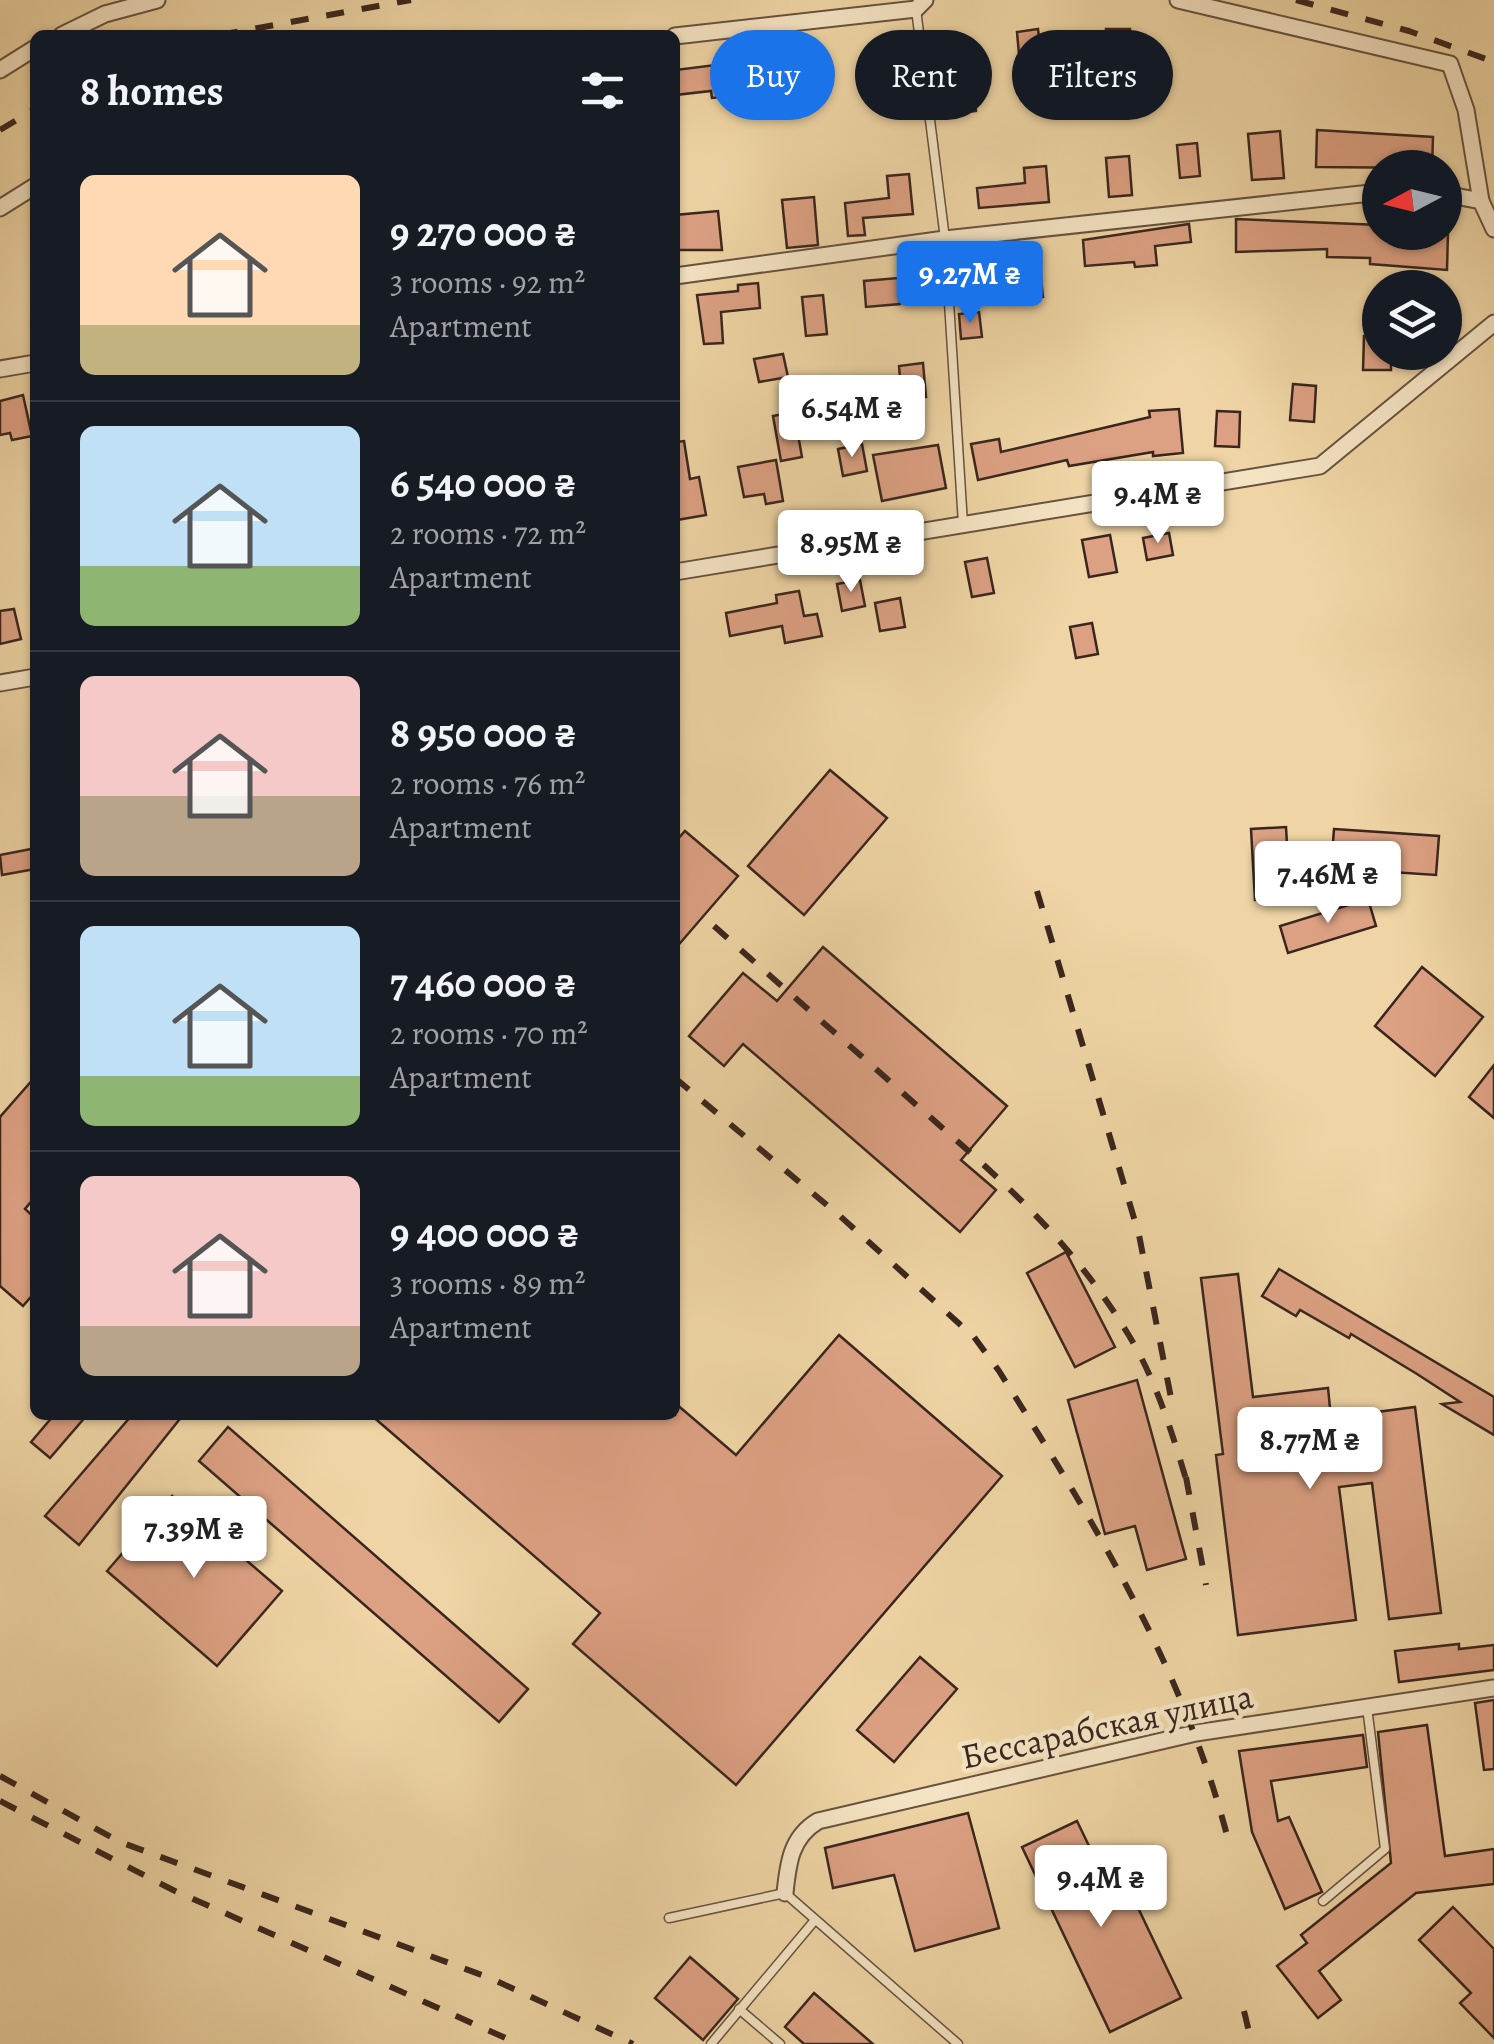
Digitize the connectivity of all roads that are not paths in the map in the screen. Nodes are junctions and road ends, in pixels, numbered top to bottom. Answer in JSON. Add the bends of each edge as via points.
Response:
{"nodes":[{"id":1,"x":157,"y":0,"type":"edge"},
{"id":2,"x":1178,"y":0,"type":"edge"},
{"id":3,"x":921,"y":4,"type":"edge"},
{"id":4,"x":72,"y":30,"type":"edge"},
{"id":5,"x":680,"y":35,"type":"edge"},
{"id":6,"x":30,"y":51,"type":"edge"},
{"id":7,"x":0,"y":70,"type":"edge"},
{"id":8,"x":30,"y":189,"type":"edge"},
{"id":9,"x":1362,"y":194,"type":"edge"},
{"id":10,"x":1462,"y":197,"type":"edge"},
{"id":11,"x":1481,"y":201,"type":"junction"},
{"id":12,"x":0,"y":208,"type":"edge"},
{"id":13,"x":1494,"y":229,"type":"edge"},
{"id":14,"x":945,"y":239,"type":"junction"},
{"id":15,"x":680,"y":275,"type":"edge"},
{"id":16,"x":1494,"y":322,"type":"edge"},
{"id":17,"x":30,"y":365,"type":"edge"},
{"id":18,"x":0,"y":369,"type":"edge"},
{"id":19,"x":962,"y":524,"type":"junction"},
{"id":20,"x":680,"y":571,"type":"edge"},
{"id":21,"x":30,"y":678,"type":"edge"},
{"id":22,"x":0,"y":683,"type":"edge"},
{"id":23,"x":1494,"y":1688,"type":"edge"},
{"id":24,"x":1367,"y":1707,"type":"junction"},
{"id":25,"x":785,"y":1893,"type":"junction"},
{"id":26,"x":1322,"y":1901,"type":"dead end"},
{"id":27,"x":670,"y":1918,"type":"dead end"},
{"id":28,"x":815,"y":1920,"type":"junction"},
{"id":29,"x":740,"y":2010,"type":"junction"},
{"id":30,"x":712,"y":2044,"type":"edge"},
{"id":31,"x":780,"y":2044,"type":"edge"},
{"id":32,"x":958,"y":2044,"type":"edge"}],
"edges":[{"from":1,"to":4,"type":"street"},
{"from":2,"to":11,"type":"street","via":[[1450,64],[1466,110]]},
{"from":3,"to":5,"type":"street"},
{"from":3,"to":14,"type":"lane"},
{"from":6,"to":7,"type":"street"},
{"from":8,"to":12,"type":"street"},
{"from":9,"to":14,"type":"street"},
{"from":10,"to":11,"type":"street"},
{"from":11,"to":13,"type":"street"},
{"from":14,"to":15,"type":"street"},
{"from":14,"to":19,"type":"lane"},
{"from":16,"to":19,"type":"street","via":[[1320,466]]},
{"from":17,"to":18,"type":"street"},
{"from":19,"to":20,"type":"street"},
{"from":21,"to":22,"type":"street"},
{"from":23,"to":24,"type":"street","name":"Бессарабская улица"},
{"from":24,"to":25,"type":"street","name":"Бессарабская улица","via":[[1196,1733],[818,1821],[792,1849]]},
{"from":24,"to":26,"type":"lane","via":[[1385,1849]]},
{"from":25,"to":27,"type":"lane"},
{"from":25,"to":28,"type":"lane"},
{"from":28,"to":29,"type":"lane"},
{"from":28,"to":32,"type":"lane"},
{"from":29,"to":30,"type":"lane"},
{"from":29,"to":31,"type":"lane"}]}
